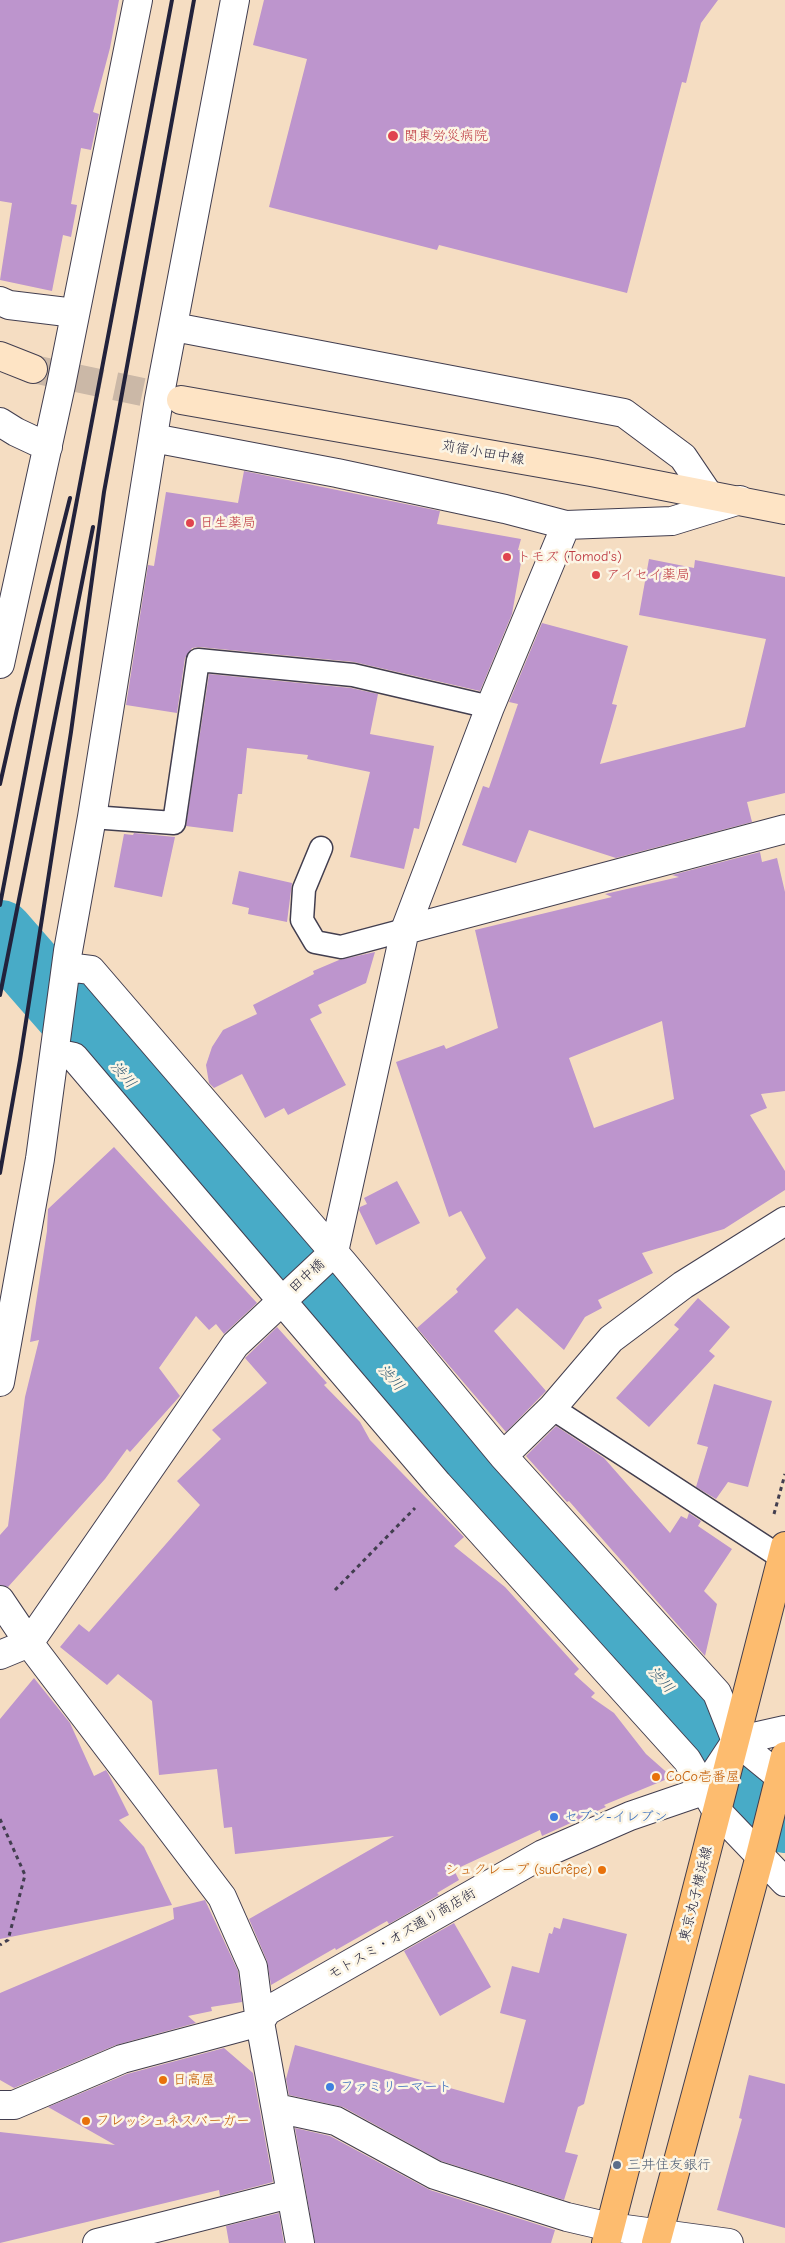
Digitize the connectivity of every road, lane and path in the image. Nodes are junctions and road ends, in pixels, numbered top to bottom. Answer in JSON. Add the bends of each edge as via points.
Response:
{"nodes":[{"id":1,"x":138,"y":0,"type":"edge"},
{"id":2,"x":235,"y":0,"type":"edge"},
{"id":3,"x":0,"y":301,"type":"edge"},
{"id":4,"x":76,"y":313,"type":"junction"},
{"id":5,"x":174,"y":327,"type":"junction"},
{"id":6,"x":0,"y":356,"type":"edge"},
{"id":7,"x":33,"y":369,"type":"tunnel mouth"},
{"id":8,"x":180,"y":400,"type":"tunnel mouth"},
{"id":9,"x":0,"y":422,"type":"edge"},
{"id":10,"x":153,"y":438,"type":"junction"},
{"id":11,"x":48,"y":447,"type":"junction"},
{"id":12,"x":708,"y":494,"type":"junction"},
{"id":13,"x":740,"y":500,"type":"junction"},
{"id":14,"x":785,"y":510,"type":"edge"},
{"id":15,"x":566,"y":525,"type":"junction"},
{"id":16,"x":0,"y":664,"type":"edge"},
{"id":17,"x":490,"y":707,"type":"junction"},
{"id":18,"x":92,"y":817,"type":"junction"},
{"id":19,"x":785,"y":828,"type":"edge"},
{"id":20,"x":321,"y":848,"type":"dead end"},
{"id":21,"x":405,"y":930,"type":"junction"},
{"id":22,"x":68,"y":964,"type":"junction"},
{"id":23,"x":56,"y":1051,"type":"junction"},
{"id":24,"x":785,"y":1220,"type":"edge"},
{"id":25,"x":334,"y":1252,"type":"junction"},
{"id":26,"x":281,"y":1300,"type":"junction"},
{"id":27,"x":0,"y":1382,"type":"edge"},
{"id":28,"x":552,"y":1408,"type":"junction"},
{"id":29,"x":503,"y":1456,"type":"junction"},
{"id":30,"x":438,"y":1484,"type":"junction"},
{"id":31,"x":783,"y":1552,"type":"edge"},
{"id":32,"x":335,"y":1590,"type":"dead end"},
{"id":33,"x":0,"y":1600,"type":"edge"},
{"id":34,"x":29,"y":1643,"type":"junction"},
{"id":35,"x":0,"y":1655,"type":"edge"},
{"id":36,"x":785,"y":1730,"type":"edge"},
{"id":37,"x":736,"y":1741,"type":"junction"},
{"id":38,"x":783,"y":1771,"type":"edge"},
{"id":39,"x":710,"y":1800,"type":"junction"},
{"id":40,"x":0,"y":1819,"type":"edge"},
{"id":41,"x":760,"y":1856,"type":"junction"},
{"id":42,"x":785,"y":1882,"type":"edge"},
{"id":43,"x":0,"y":1945,"type":"edge"},
{"id":44,"x":260,"y":2022,"type":"junction"},
{"id":45,"x":0,"y":2105,"type":"edge"},
{"id":46,"x":276,"y":2108,"type":"junction"},
{"id":47,"x":290,"y":2194,"type":"junction"},
{"id":48,"x":608,"y":2235,"type":"edge"},
{"id":49,"x":657,"y":2238,"type":"edge"},
{"id":50,"x":96,"y":2243,"type":"edge"},
{"id":51,"x":300,"y":2243,"type":"edge"},
{"id":52,"x":729,"y":2243,"type":"edge"}],
"edges":[{"from":1,"to":4,"type":"street"},
{"from":2,"to":5,"type":"street"},
{"from":3,"to":4,"type":"street","via":[[9,305]]},
{"from":4,"to":11,"type":"street"},
{"from":5,"to":10,"type":"street"},
{"from":5,"to":12,"type":"street","via":[[624,413],[683,456]]},
{"from":6,"to":7,"type":"street"},
{"from":8,"to":12,"type":"street","name":"苅宿小田中線"},
{"from":9,"to":11,"type":"street"},
{"from":10,"to":15,"type":"street","via":[[504,508]]},
{"from":10,"to":18,"type":"street"},
{"from":11,"to":16,"type":"street"},
{"from":12,"to":13,"type":"street","name":"苅宿小田中線"},
{"from":13,"to":14,"type":"street","name":"苅宿小田中線"},
{"from":13,"to":15,"type":"street","via":[[672,521]]},
{"from":15,"to":17,"type":"street"},
{"from":17,"to":18,"type":"lane","via":[[353,675],[198,660],[174,823]]},
{"from":17,"to":21,"type":"street"},
{"from":18,"to":22,"type":"street"},
{"from":19,"to":21,"type":"street"},
{"from":20,"to":21,"type":"lane","via":[[304,889],[302,920],[315,942],[341,947]]},
{"from":21,"to":25,"type":"street"},
{"from":22,"to":23,"type":"street"},
{"from":22,"to":25,"type":"street","via":[[90,970]]},
{"from":23,"to":26,"type":"street","via":[[74,1057]]},
{"from":23,"to":27,"type":"street"},
{"from":24,"to":28,"type":"street","via":[[682,1285],[611,1340]]},
{"from":25,"to":26,"type":"street","name":"田中橋"},
{"from":25,"to":29,"type":"street"},
{"from":26,"to":30,"type":"street"},
{"from":26,"to":34,"type":"street","name":"田中橋","via":[[235,1345]]},
{"from":28,"to":29,"type":"street"},
{"from":28,"to":31,"type":"lane"},
{"from":29,"to":37,"type":"street","via":[[716,1693]]},
{"from":30,"to":32,"type":"path"},
{"from":30,"to":39,"type":"street","via":[[687,1760]]},
{"from":31,"to":37,"type":"main road","name":"東京丸子横浜線"},
{"from":33,"to":34,"type":"street"},
{"from":34,"to":35,"type":"street"},
{"from":34,"to":44,"type":"street","via":[[222,1897],[253,1968]]},
{"from":36,"to":37,"type":"street"},
{"from":37,"to":38,"type":"street"},
{"from":37,"to":39,"type":"main road","name":"東京丸子横浜線"},
{"from":38,"to":41,"type":"main road"},
{"from":39,"to":41,"type":"street"},
{"from":39,"to":44,"type":"street","name":"モトスミ・オズ通り商店街","via":[[630,1816],[543,1854],[267,2011]]},
{"from":39,"to":48,"type":"main road","name":"東京丸子横浜線","via":[[701,1877]]},
{"from":40,"to":43,"type":"path","via":[[25,1875],[8,1940]]},
{"from":41,"to":42,"type":"street"},
{"from":41,"to":49,"type":"main road"},
{"from":44,"to":45,"type":"street","name":"モトスミ・オズ通り商店街","via":[[122,2059],[14,2105]]},
{"from":44,"to":46,"type":"street"},
{"from":46,"to":47,"type":"street"},
{"from":46,"to":48,"type":"street","via":[[336,2121],[435,2176],[567,2217]]},
{"from":47,"to":50,"type":"street"},
{"from":47,"to":51,"type":"street"},
{"from":48,"to":49,"type":"street"},
{"from":49,"to":52,"type":"street"}]}
